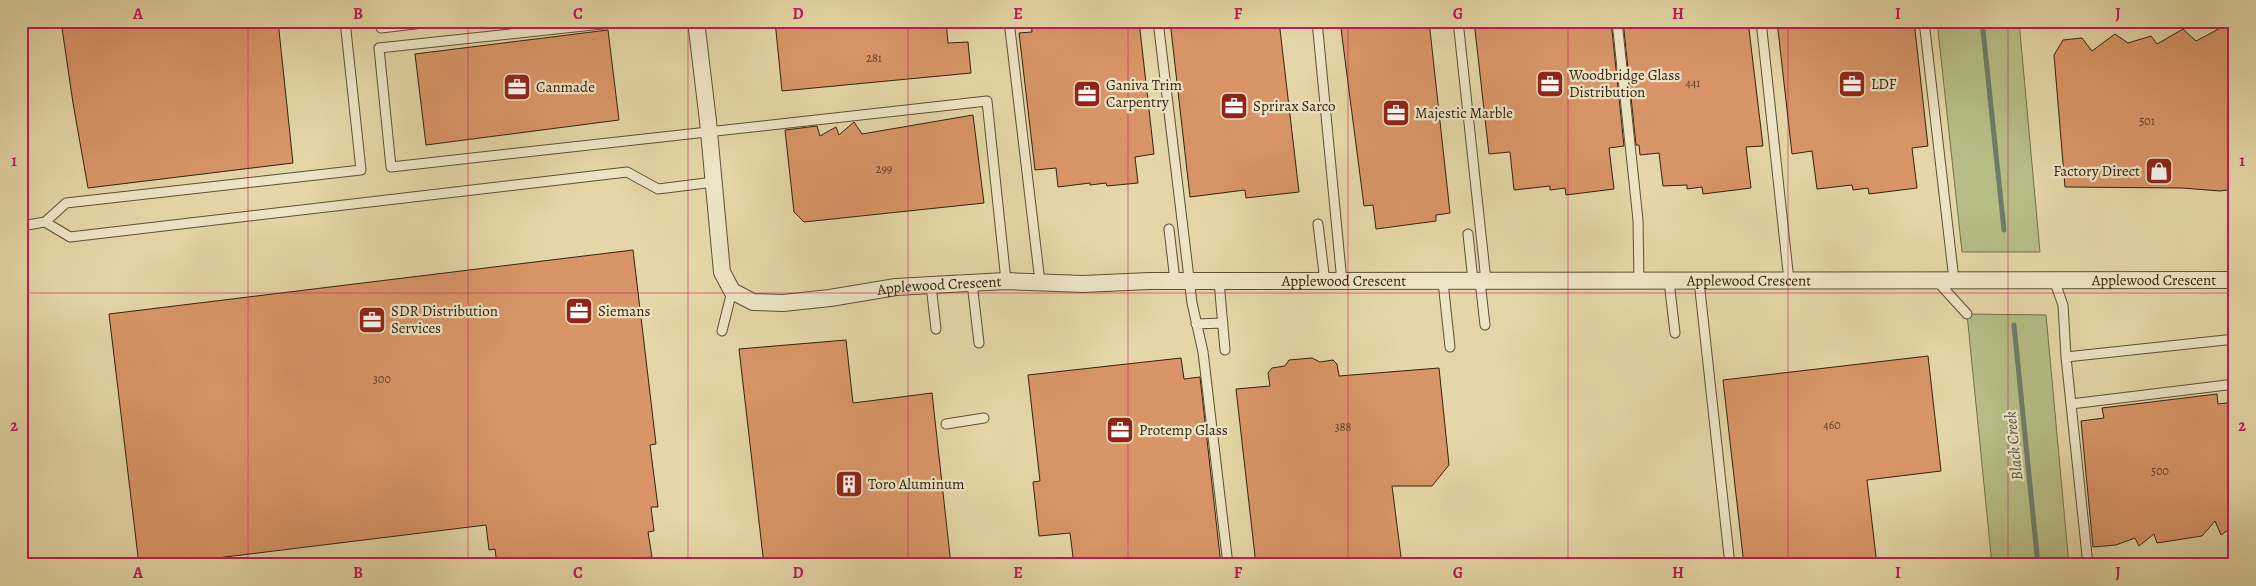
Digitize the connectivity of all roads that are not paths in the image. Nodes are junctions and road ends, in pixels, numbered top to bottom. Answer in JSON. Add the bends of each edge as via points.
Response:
{"nodes":[{"id":1,"x":345,"y":21,"type":"edge"},
{"id":2,"x":380,"y":21,"type":"edge"},
{"id":3,"x":440,"y":21,"type":"edge"},
{"id":4,"x":630,"y":21,"type":"edge"},
{"id":5,"x":696,"y":21,"type":"edge"},
{"id":6,"x":1009,"y":21,"type":"edge"},
{"id":7,"x":1158,"y":21,"type":"edge"},
{"id":8,"x":1317,"y":21,"type":"edge"},
{"id":9,"x":1458,"y":21,"type":"edge"},
{"id":10,"x":1616,"y":21,"type":"edge"},
{"id":11,"x":1761,"y":21,"type":"edge"},
{"id":12,"x":1924,"y":21,"type":"edge"},
{"id":13,"x":709,"y":131,"type":"junction"},
{"id":14,"x":714,"y":182,"type":"junction"},
{"id":15,"x":45,"y":222,"type":"junction"},
{"id":16,"x":1318,"y":224,"type":"dead end"},
{"id":17,"x":21,"y":226,"type":"edge"},
{"id":18,"x":1169,"y":230,"type":"dead end"},
{"id":19,"x":1468,"y":234,"type":"dead end"},
{"id":20,"x":1954,"y":280,"type":"junction"},
{"id":21,"x":2054,"y":280,"type":"junction"},
{"id":22,"x":1006,"y":281,"type":"junction"},
{"id":23,"x":1182,"y":281,"type":"junction"},
{"id":24,"x":1219,"y":281,"type":"junction"},
{"id":25,"x":1480,"y":281,"type":"junction"},
{"id":26,"x":1639,"y":281,"type":"junction"},
{"id":27,"x":1669,"y":281,"type":"junction"},
{"id":28,"x":1699,"y":281,"type":"junction"},
{"id":29,"x":1789,"y":281,"type":"junction"},
{"id":30,"x":1937,"y":281,"type":"junction"},
{"id":31,"x":972,"y":282,"type":"junction"},
{"id":32,"x":1040,"y":282,"type":"junction"},
{"id":33,"x":1325,"y":282,"type":"junction"},
{"id":34,"x":1342,"y":282,"type":"junction"},
{"id":35,"x":1442,"y":282,"type":"junction"},
{"id":36,"x":2234,"y":282,"type":"edge"},
{"id":37,"x":931,"y":285,"type":"junction"},
{"id":38,"x":732,"y":291,"type":"junction"},
{"id":39,"x":1967,"y":314,"type":"dead end"},
{"id":40,"x":1223,"y":323,"type":"junction"},
{"id":41,"x":1196,"y":324,"type":"junction"},
{"id":42,"x":1485,"y":325,"type":"dead end"},
{"id":43,"x":936,"y":329,"type":"dead end"},
{"id":44,"x":722,"y":331,"type":"dead end"},
{"id":45,"x":1674,"y":333,"type":"dead end"},
{"id":46,"x":2235,"y":339,"type":"edge"},
{"id":47,"x":979,"y":343,"type":"dead end"},
{"id":48,"x":1450,"y":347,"type":"dead end"},
{"id":49,"x":1225,"y":350,"type":"dead end"},
{"id":50,"x":2066,"y":357,"type":"junction"},
{"id":51,"x":2235,"y":384,"type":"edge"},
{"id":52,"x":2071,"y":404,"type":"junction"},
{"id":53,"x":984,"y":418,"type":"dead end"},
{"id":54,"x":946,"y":424,"type":"dead end"},
{"id":55,"x":1228,"y":565,"type":"edge"},
{"id":56,"x":1730,"y":565,"type":"edge"},
{"id":57,"x":2088,"y":565,"type":"edge"}],
"edges":[{"from":1,"to":15,"type":"lane","via":[[361,170],[66,203]]},
{"from":2,"to":3,"type":"lane","via":[[381,28]]},
{"from":4,"to":13,"type":"lane","via":[[378,48],[391,167]]},
{"from":5,"to":13,"type":"street"},
{"from":6,"to":32,"type":"lane"},
{"from":7,"to":23,"type":"lane"},
{"from":8,"to":34,"type":"lane"},
{"from":9,"to":25,"type":"lane"},
{"from":10,"to":26,"type":"lane","via":[[1638,220]]},
{"from":11,"to":29,"type":"lane"},
{"from":12,"to":20,"type":"lane"},
{"from":13,"to":14,"type":"street"},
{"from":13,"to":22,"type":"lane","via":[[987,101]]},
{"from":14,"to":15,"type":"lane","via":[[658,189],[626,172],[70,237]]},
{"from":14,"to":38,"type":"street","via":[[722,272]]},
{"from":15,"to":17,"type":"lane"},
{"from":16,"to":33,"type":"lane"},
{"from":18,"to":23,"type":"lane"},
{"from":19,"to":25,"type":"lane"},
{"from":20,"to":21,"type":"street","name":"Applewood Crescent"},
{"from":20,"to":30,"type":"street","name":"Applewood Crescent"},
{"from":21,"to":36,"type":"street","name":"Applewood Crescent"},
{"from":21,"to":50,"type":"lane","via":[[2063,305]]},
{"from":22,"to":31,"type":"street","name":"Applewood Crescent"},
{"from":22,"to":32,"type":"street","name":"Applewood Crescent"},
{"from":23,"to":24,"type":"street","name":"Applewood Crescent"},
{"from":23,"to":32,"type":"street","name":"Applewood Crescent"},
{"from":23,"to":41,"type":"lane"},
{"from":24,"to":33,"type":"street","name":"Applewood Crescent"},
{"from":24,"to":40,"type":"lane"},
{"from":25,"to":26,"type":"street","name":"Applewood Crescent"},
{"from":25,"to":35,"type":"street","name":"Applewood Crescent"},
{"from":25,"to":42,"type":"lane"},
{"from":26,"to":27,"type":"street","name":"Applewood Crescent"},
{"from":27,"to":28,"type":"street","name":"Applewood Crescent"},
{"from":27,"to":45,"type":"lane"},
{"from":28,"to":29,"type":"street","name":"Applewood Crescent"},
{"from":28,"to":56,"type":"lane"},
{"from":29,"to":30,"type":"street","name":"Applewood Crescent"},
{"from":30,"to":39,"type":"lane"},
{"from":31,"to":37,"type":"street","name":"Applewood Crescent"},
{"from":31,"to":47,"type":"lane"},
{"from":33,"to":34,"type":"street","name":"Applewood Crescent"},
{"from":34,"to":35,"type":"street","name":"Applewood Crescent"},
{"from":35,"to":48,"type":"lane"},
{"from":37,"to":38,"type":"street","name":"Applewood Crescent","via":[[783,303],[753,302]]},
{"from":37,"to":43,"type":"lane"},
{"from":38,"to":44,"type":"lane"},
{"from":40,"to":41,"type":"lane"},
{"from":40,"to":49,"type":"lane"},
{"from":41,"to":55,"type":"lane","via":[[1203,352]]},
{"from":46,"to":50,"type":"lane"},
{"from":50,"to":52,"type":"lane"},
{"from":51,"to":52,"type":"lane"},
{"from":52,"to":57,"type":"lane"},
{"from":53,"to":54,"type":"lane"}]}
